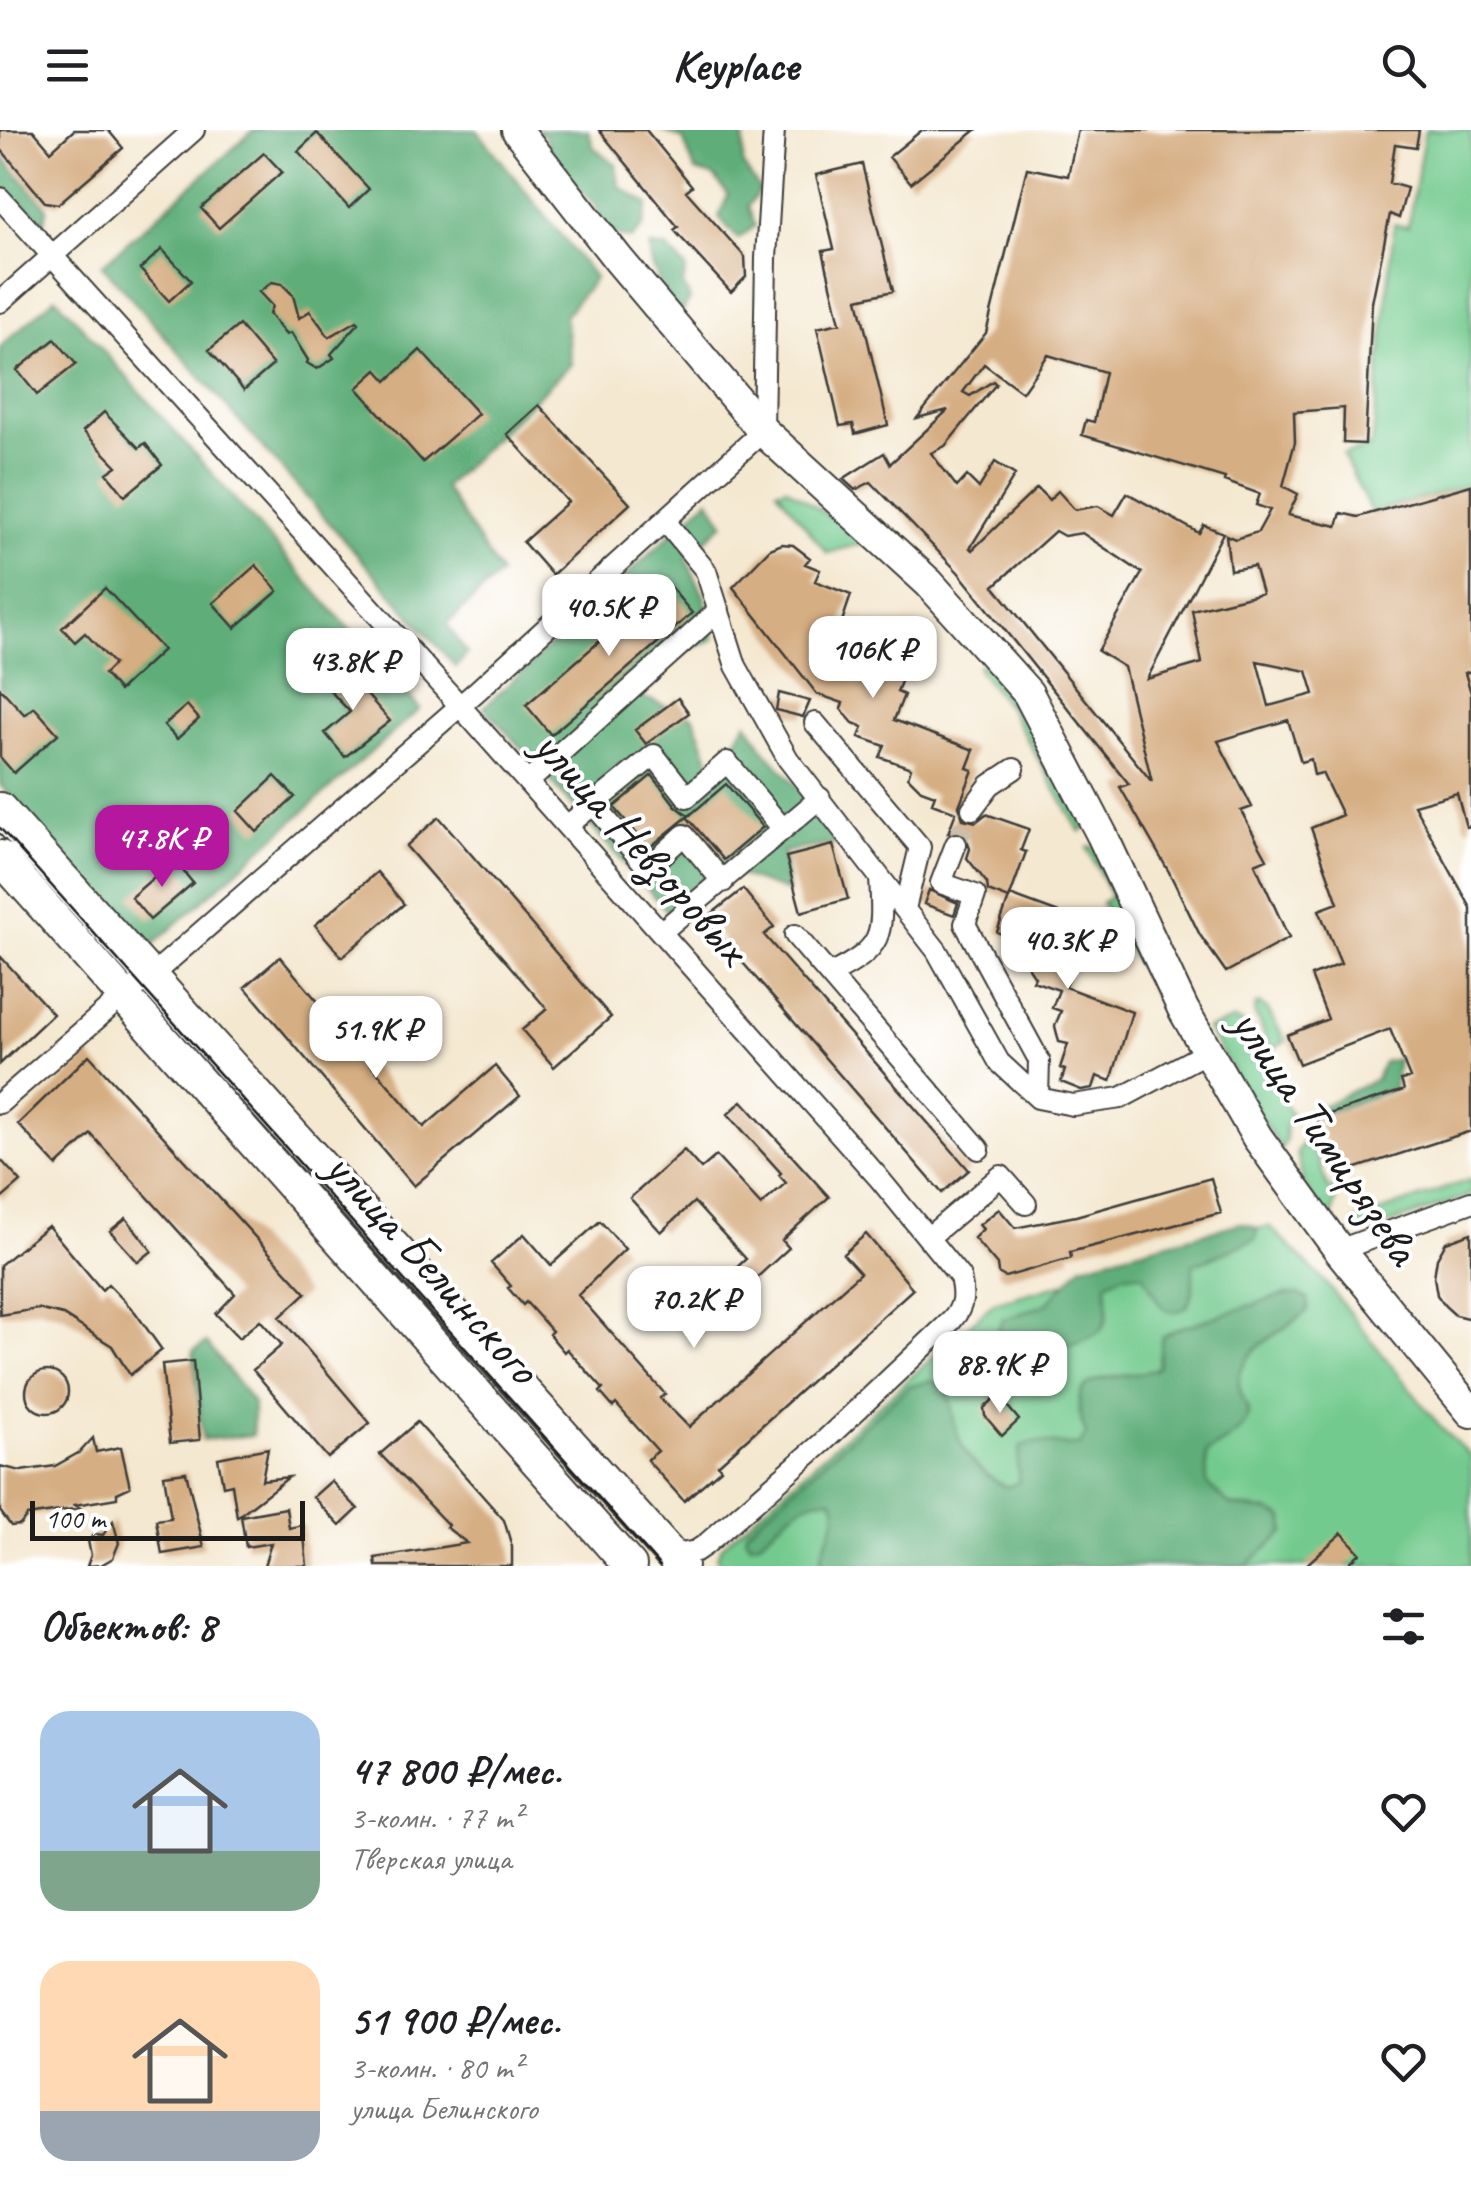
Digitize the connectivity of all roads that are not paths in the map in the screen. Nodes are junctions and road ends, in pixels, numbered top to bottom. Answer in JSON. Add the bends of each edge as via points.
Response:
{"nodes":[{"id":1,"x":194,"y":130,"type":"edge"},
{"id":2,"x":517,"y":130,"type":"edge"},
{"id":3,"x":774,"y":130,"type":"edge"},
{"id":4,"x":0,"y":198,"type":"edge"},
{"id":5,"x":51,"y":258,"type":"junction"},
{"id":6,"x":0,"y":302,"type":"edge"},
{"id":7,"x":762,"y":431,"type":"junction"},
{"id":8,"x":665,"y":521,"type":"junction"},
{"id":9,"x":719,"y":610,"type":"junction"},
{"id":10,"x":460,"y":706,"type":"junction"},
{"id":11,"x":815,"y":723,"type":"dead end"},
{"id":12,"x":1014,"y":769,"type":"dead end"},
{"id":13,"x":528,"y":782,"type":"junction"},
{"id":14,"x":820,"y":798,"type":"junction"},
{"id":15,"x":594,"y":804,"type":"junction"},
{"id":16,"x":0,"y":809,"type":"edge"},
{"id":17,"x":972,"y":809,"type":"tunnel mouth"},
{"id":18,"x":566,"y":826,"type":"junction"},
{"id":19,"x":783,"y":829,"type":"junction"},
{"id":20,"x":956,"y":844,"type":"tunnel mouth"},
{"id":21,"x":0,"y":856,"type":"edge"},
{"id":22,"x":880,"y":876,"type":"junction"},
{"id":23,"x":723,"y":882,"type":"junction"},
{"id":24,"x":905,"y":909,"type":"junction"},
{"id":25,"x":661,"y":932,"type":"junction"},
{"id":26,"x":795,"y":935,"type":"dead end"},
{"id":27,"x":831,"y":974,"type":"junction"},
{"id":28,"x":151,"y":976,"type":"junction"},
{"id":29,"x":124,"y":996,"type":"junction"},
{"id":30,"x":1207,"y":1052,"type":"junction"},
{"id":31,"x":1038,"y":1098,"type":"junction"},
{"id":32,"x":0,"y":1103,"type":"edge"},
{"id":33,"x":980,"y":1150,"type":"dead end"},
{"id":34,"x":1471,"y":1202,"type":"edge"},
{"id":35,"x":1026,"y":1204,"type":"dead end"},
{"id":36,"x":929,"y":1237,"type":"junction"},
{"id":37,"x":1339,"y":1250,"type":"junction"},
{"id":38,"x":1471,"y":1412,"type":"edge"},
{"id":39,"x":672,"y":1563,"type":"edge"},
{"id":40,"x":630,"y":1566,"type":"edge"}],
"edges":[{"from":1,"to":5,"type":"street"},
{"from":2,"to":7,"type":"street","name":"улица Тимирязева"},
{"from":3,"to":7,"type":"street"},
{"from":4,"to":5,"type":"street","name":"улица Невзоровых"},
{"from":5,"to":6,"type":"street"},
{"from":5,"to":10,"type":"street","name":"улица Невзоровых"},
{"from":7,"to":8,"type":"street"},
{"from":7,"to":30,"type":"street","name":"улица Тимирязева","via":[[929,583],[1028,694]]},
{"from":8,"to":9,"type":"street","via":[[706,571]]},
{"from":8,"to":10,"type":"street"},
{"from":9,"to":13,"type":"street"},
{"from":9,"to":14,"type":"street","via":[[753,701]]},
{"from":10,"to":13,"type":"street","name":"улица Невзоровых"},
{"from":10,"to":28,"type":"street"},
{"from":11,"to":24,"type":"street","via":[[920,847]]},
{"from":12,"to":17,"type":"street"},
{"from":13,"to":18,"type":"street","name":"улица Невзоровых"},
{"from":14,"to":19,"type":"street"},
{"from":14,"to":22,"type":"street"},
{"from":15,"to":18,"type":"street"},
{"from":15,"to":19,"type":"street","via":[[654,755],[687,796],[727,762]]},
{"from":15,"to":23,"type":"street","via":[[648,868],[684,835]]},
{"from":16,"to":28,"type":"main road","name":"улица Белинского"},
{"from":18,"to":25,"type":"street","name":"улица Невзоровых"},
{"from":19,"to":23,"type":"street"},
{"from":20,"to":31,"type":"street","via":[[941,883],[974,895],[965,924],[1040,1060]]},
{"from":21,"to":29,"type":"main road","name":"улица Белинского"},
{"from":22,"to":24,"type":"street"},
{"from":22,"to":27,"type":"street","via":[[882,923],[873,948]]},
{"from":23,"to":25,"type":"street"},
{"from":24,"to":31,"type":"street","via":[[999,1062]]},
{"from":25,"to":36,"type":"street","name":"улица Невзоровых"},
{"from":26,"to":27,"type":"street"},
{"from":27,"to":33,"type":"street"},
{"from":28,"to":29,"type":"street"},
{"from":28,"to":39,"type":"main road","name":"улица Белинского"},
{"from":29,"to":32,"type":"street"},
{"from":29,"to":40,"type":"main road","name":"улица Белинского"},
{"from":30,"to":31,"type":"street","via":[[1121,1098],[1073,1105]]},
{"from":30,"to":37,"type":"street","name":"улица Тимирязева","via":[[1264,1148]]},
{"from":34,"to":37,"type":"street"},
{"from":35,"to":36,"type":"street","via":[[1001,1176]]},
{"from":36,"to":39,"type":"street","name":"улица Невзоровых","via":[[960,1278],[960,1310],[705,1546]]},
{"from":37,"to":38,"type":"street","name":"улица Тимирязева"}]}
